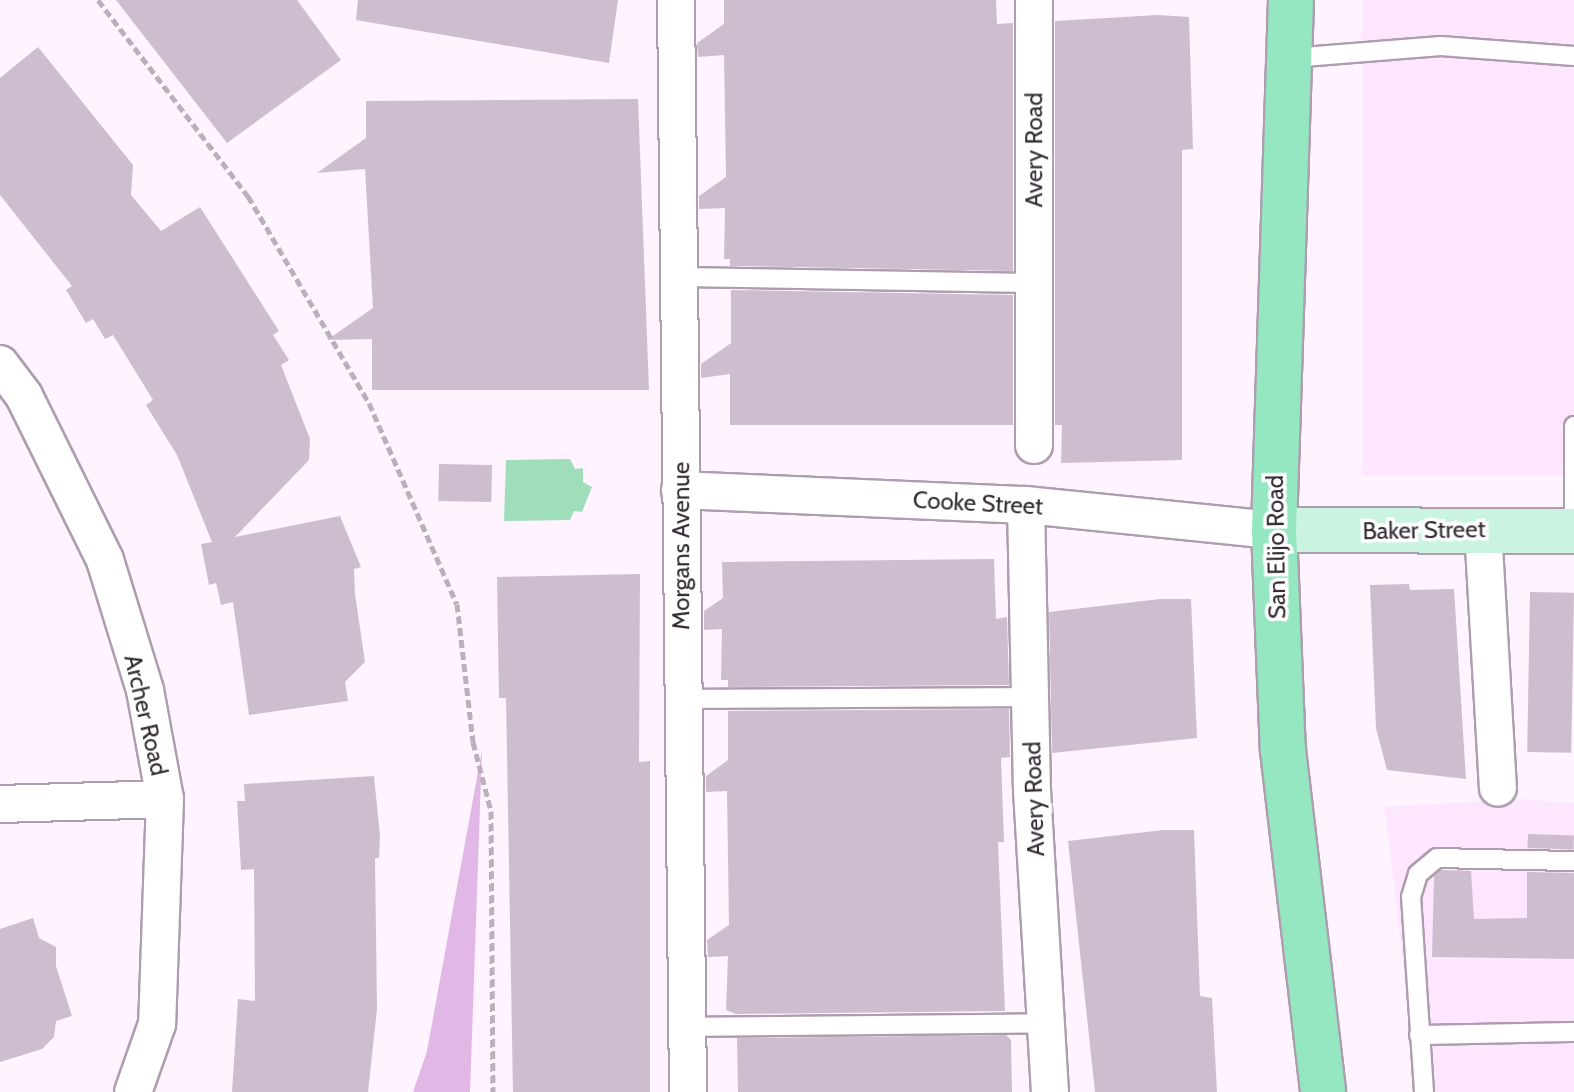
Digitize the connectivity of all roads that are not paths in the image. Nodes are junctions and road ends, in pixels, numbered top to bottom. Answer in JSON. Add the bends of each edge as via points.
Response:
{"nodes":[{"id":1,"x":676,"y":0,"type":"edge"},
{"id":2,"x":1034,"y":0,"type":"edge"},
{"id":3,"x":1291,"y":0,"type":"edge"},
{"id":4,"x":1574,"y":56,"type":"edge"},
{"id":5,"x":1291,"y":58,"type":"junction"},
{"id":6,"x":680,"y":277,"type":"junction"},
{"id":7,"x":1035,"y":283,"type":"junction"},
{"id":8,"x":0,"y":364,"type":"edge"},
{"id":9,"x":1574,"y":426,"type":"edge"},
{"id":10,"x":1034,"y":445,"type":"dead end"},
{"id":11,"x":680,"y":490,"type":"junction"},
{"id":12,"x":1026,"y":505,"type":"junction"},
{"id":13,"x":1483,"y":529,"type":"junction"},
{"id":14,"x":1274,"y":530,"type":"junction"},
{"id":15,"x":1574,"y":531,"type":"edge"},
{"id":16,"x":1032,"y":697,"type":"junction"},
{"id":17,"x":681,"y":699,"type":"junction"},
{"id":18,"x":1498,"y":788,"type":"dead end"},
{"id":19,"x":165,"y":799,"type":"junction"},
{"id":20,"x":0,"y":804,"type":"edge"},
{"id":21,"x":1574,"y":861,"type":"edge"},
{"id":22,"x":1045,"y":1023,"type":"junction"},
{"id":23,"x":686,"y":1027,"type":"junction"},
{"id":24,"x":1574,"y":1032,"type":"edge"},
{"id":25,"x":1419,"y":1035,"type":"junction"},
{"id":26,"x":133,"y":1092,"type":"edge"},
{"id":27,"x":688,"y":1092,"type":"edge"},
{"id":28,"x":1050,"y":1092,"type":"edge"},
{"id":29,"x":1323,"y":1092,"type":"edge"},
{"id":30,"x":1424,"y":1092,"type":"edge"}],
"edges":[{"from":1,"to":6,"type":"street","name":"Morgans Avenue"},
{"from":2,"to":7,"type":"street","name":"Avery Road"},
{"from":3,"to":5,"type":"main road","name":"San Elijo Road"},
{"from":4,"to":5,"type":"lane","via":[[1424,47]]},
{"from":5,"to":14,"type":"main road","name":"San Elijo Road"},
{"from":6,"to":7,"type":"lane"},
{"from":6,"to":11,"type":"street","name":"Morgans Avenue"},
{"from":7,"to":10,"type":"street","name":"Avery Road"},
{"from":8,"to":19,"type":"street","name":"Archer Road","via":[[24,396],[105,560],[145,690]]},
{"from":9,"to":15,"type":"lane"},
{"from":11,"to":12,"type":"street","name":"Cooke Street"},
{"from":11,"to":17,"type":"street","name":"Morgans Avenue"},
{"from":12,"to":14,"type":"street","name":"Cooke Street"},
{"from":12,"to":16,"type":"street","name":"Avery Road"},
{"from":13,"to":14,"type":"street","name":"Baker Street"},
{"from":13,"to":15,"type":"street","name":"Baker Street"},
{"from":13,"to":18,"type":"street"},
{"from":14,"to":29,"type":"main road","name":"San Elijo Road","via":[[1283,750]]},
{"from":16,"to":17,"type":"lane"},
{"from":16,"to":22,"type":"street","name":"Avery Road"},
{"from":17,"to":23,"type":"street","name":"Morgans Avenue"},
{"from":19,"to":20,"type":"street"},
{"from":19,"to":26,"type":"street","name":"Archer Road","via":[[157,1024]]},
{"from":21,"to":25,"type":"lane","via":[[1437,858],[1418,874],[1411,897]]},
{"from":22,"to":23,"type":"lane"},
{"from":22,"to":28,"type":"street","name":"Avery Road"},
{"from":23,"to":27,"type":"street","name":"Morgans Avenue"},
{"from":24,"to":25,"type":"lane"},
{"from":25,"to":30,"type":"lane"}]}
